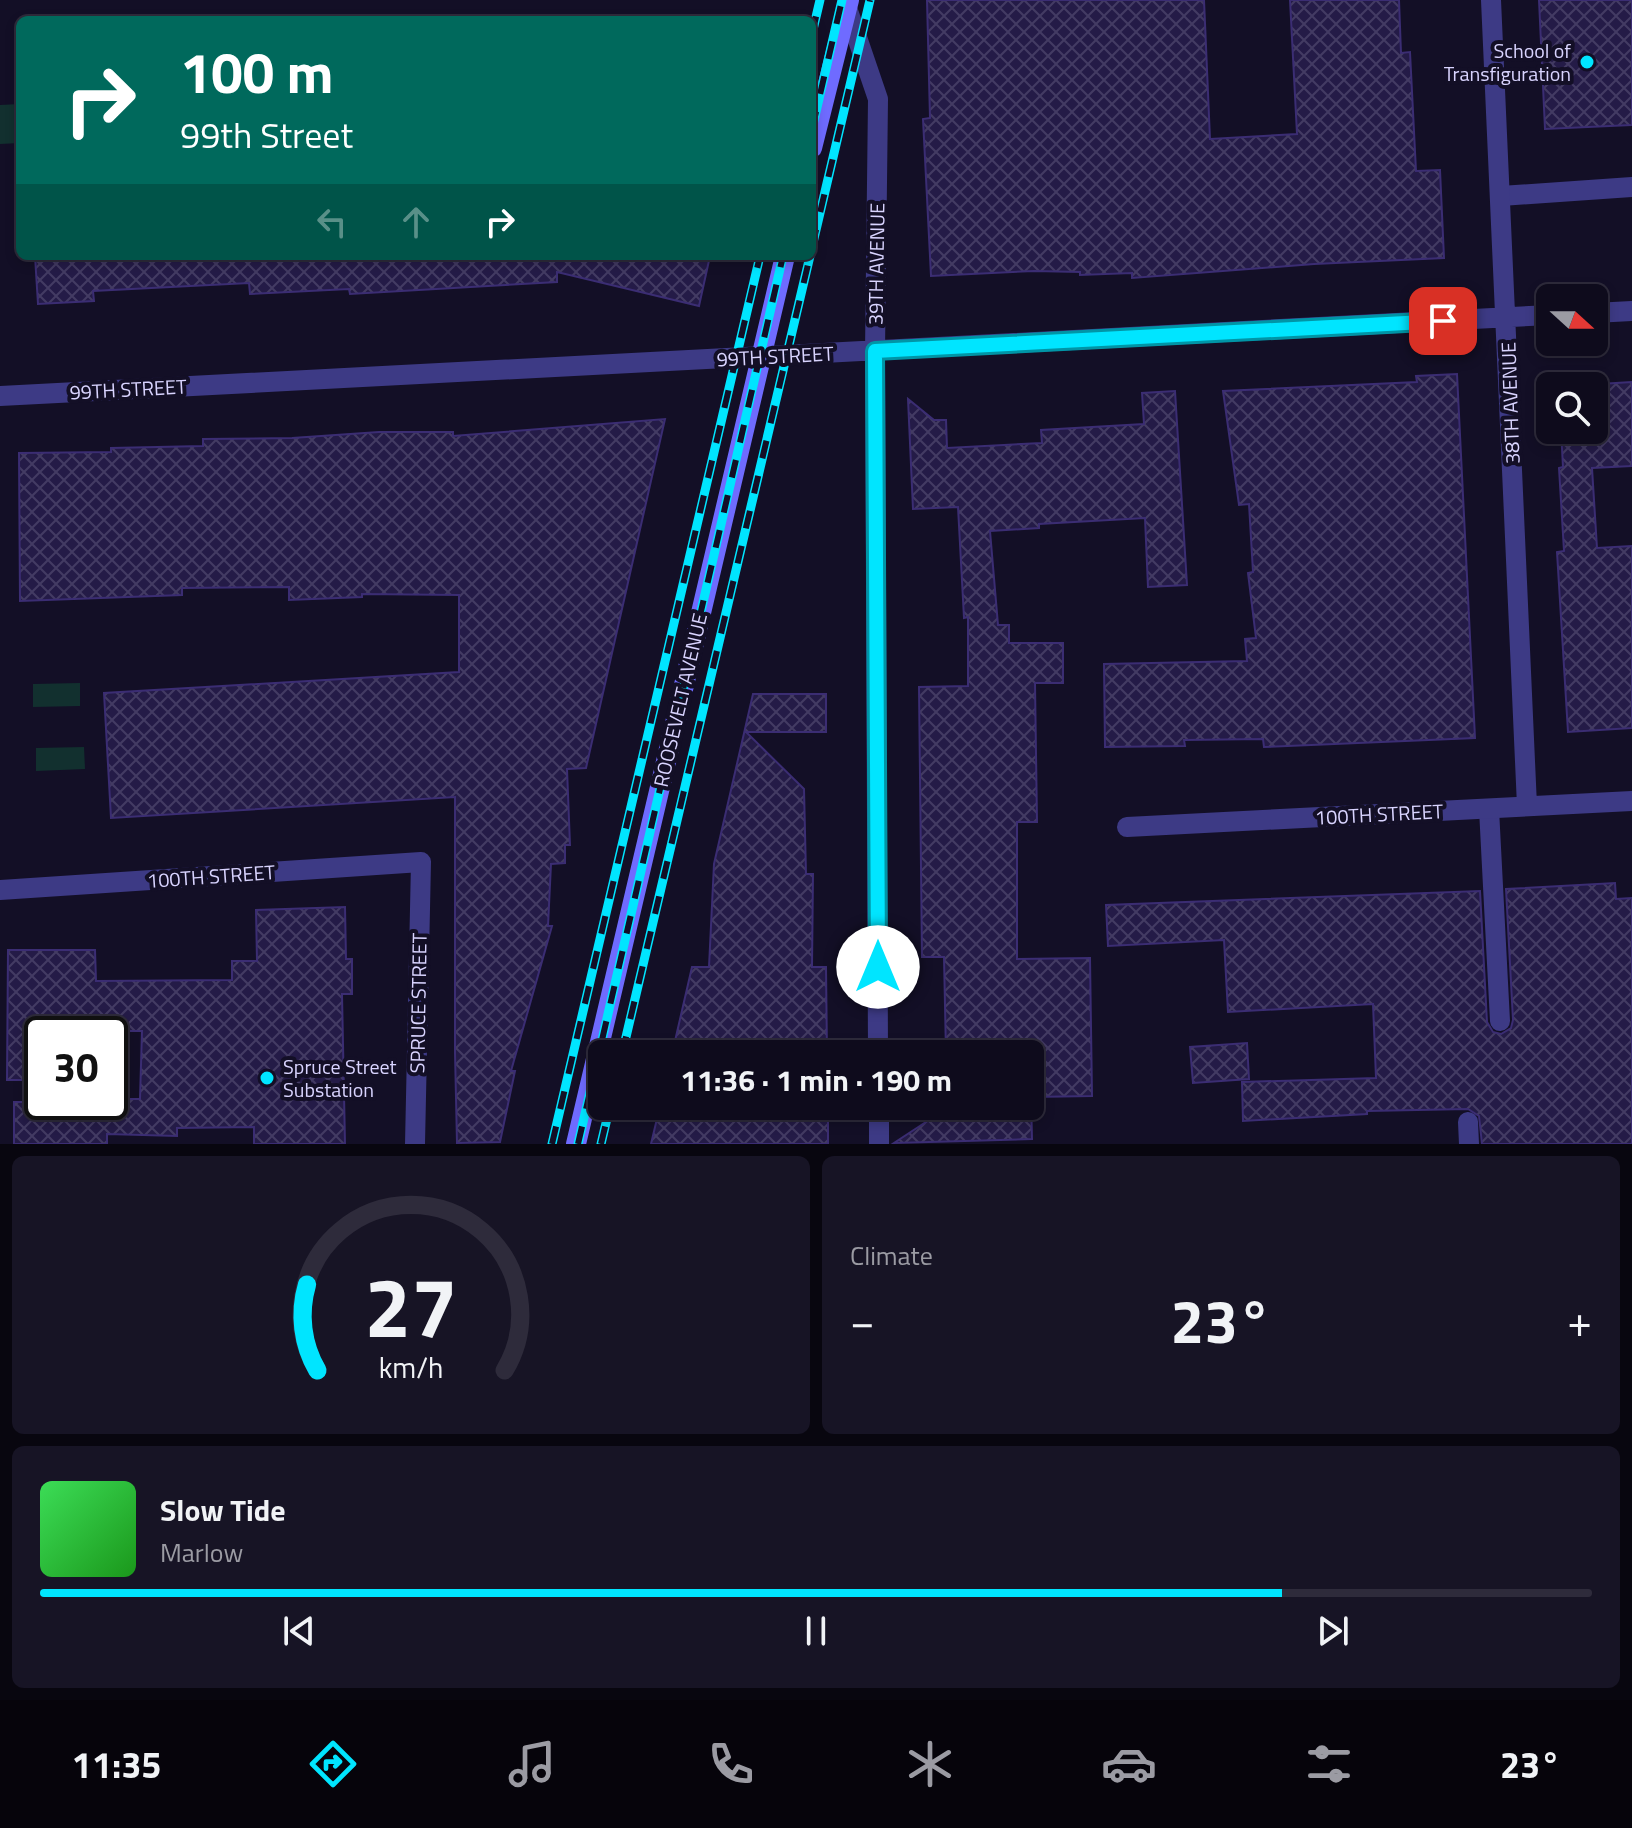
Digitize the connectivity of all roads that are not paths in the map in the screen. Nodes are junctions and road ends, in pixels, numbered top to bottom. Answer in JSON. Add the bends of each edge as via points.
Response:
{"nodes":[{"id":1,"x":1491,"y":0,"type":"edge"},
{"id":2,"x":848,"y":4,"type":"edge"},
{"id":3,"x":816,"y":132,"type":"edge"},
{"id":4,"x":1632,"y":187,"type":"edge"},
{"id":5,"x":1501,"y":196,"type":"junction"},
{"id":6,"x":784,"y":260,"type":"edge"},
{"id":7,"x":1632,"y":311,"type":"edge"},
{"id":8,"x":1608,"y":312,"type":"edge"},
{"id":9,"x":1536,"y":316,"type":"edge"},
{"id":10,"x":1507,"y":318,"type":"junction"},
{"id":11,"x":875,"y":351,"type":"junction"},
{"id":12,"x":760,"y":357,"type":"junction"},
{"id":13,"x":0,"y":396,"type":"edge"},
{"id":14,"x":1632,"y":801,"type":"edge"},
{"id":15,"x":1527,"y":806,"type":"junction"},
{"id":16,"x":1489,"y":809,"type":"junction"},
{"id":17,"x":1127,"y":827,"type":"dead end"},
{"id":18,"x":421,"y":862,"type":"joint"},
{"id":19,"x":0,"y":890,"type":"edge"},
{"id":20,"x":1500,"y":1021,"type":"dead end"},
{"id":21,"x":878,"y":1040,"type":"edge"},
{"id":22,"x":879,"y":1120,"type":"edge"},
{"id":23,"x":1468,"y":1122,"type":"dead end"},
{"id":24,"x":415,"y":1144,"type":"edge"},
{"id":25,"x":576,"y":1144,"type":"edge"},
{"id":26,"x":879,"y":1144,"type":"edge"},
{"id":27,"x":1469,"y":1144,"type":"edge"}],
"edges":[{"from":1,"to":5,"type":"street","name":"38TH AVENUE"},
{"from":2,"to":3,"type":"main road"},
{"from":2,"to":11,"type":"street","name":"39TH AVENUE","via":[[878,99]]},
{"from":4,"to":5,"type":"street"},
{"from":5,"to":10,"type":"street","name":"38TH AVENUE"},
{"from":6,"to":12,"type":"main road","name":"ROOSEVELT AVENUE"},
{"from":7,"to":8,"type":"street"},
{"from":9,"to":10,"type":"street","name":"99TH STREET"},
{"from":10,"to":11,"type":"street","name":"99TH STREET"},
{"from":10,"to":15,"type":"street","name":"38TH AVENUE"},
{"from":11,"to":12,"type":"street","name":"99TH STREET"},
{"from":11,"to":21,"type":"street","name":"39TH AVENUE"},
{"from":12,"to":13,"type":"street","name":"99TH STREET"},
{"from":12,"to":25,"type":"main road","name":"ROOSEVELT AVENUE"},
{"from":14,"to":15,"type":"street","name":"100TH STREET"},
{"from":15,"to":16,"type":"street","name":"100TH STREET"},
{"from":16,"to":17,"type":"street","name":"100TH STREET"},
{"from":16,"to":20,"type":"street"},
{"from":18,"to":19,"type":"street","name":"100TH STREET"},
{"from":18,"to":24,"type":"street","name":"SPRUCE STREET"},
{"from":22,"to":26,"type":"street"},
{"from":23,"to":27,"type":"street"}]}
